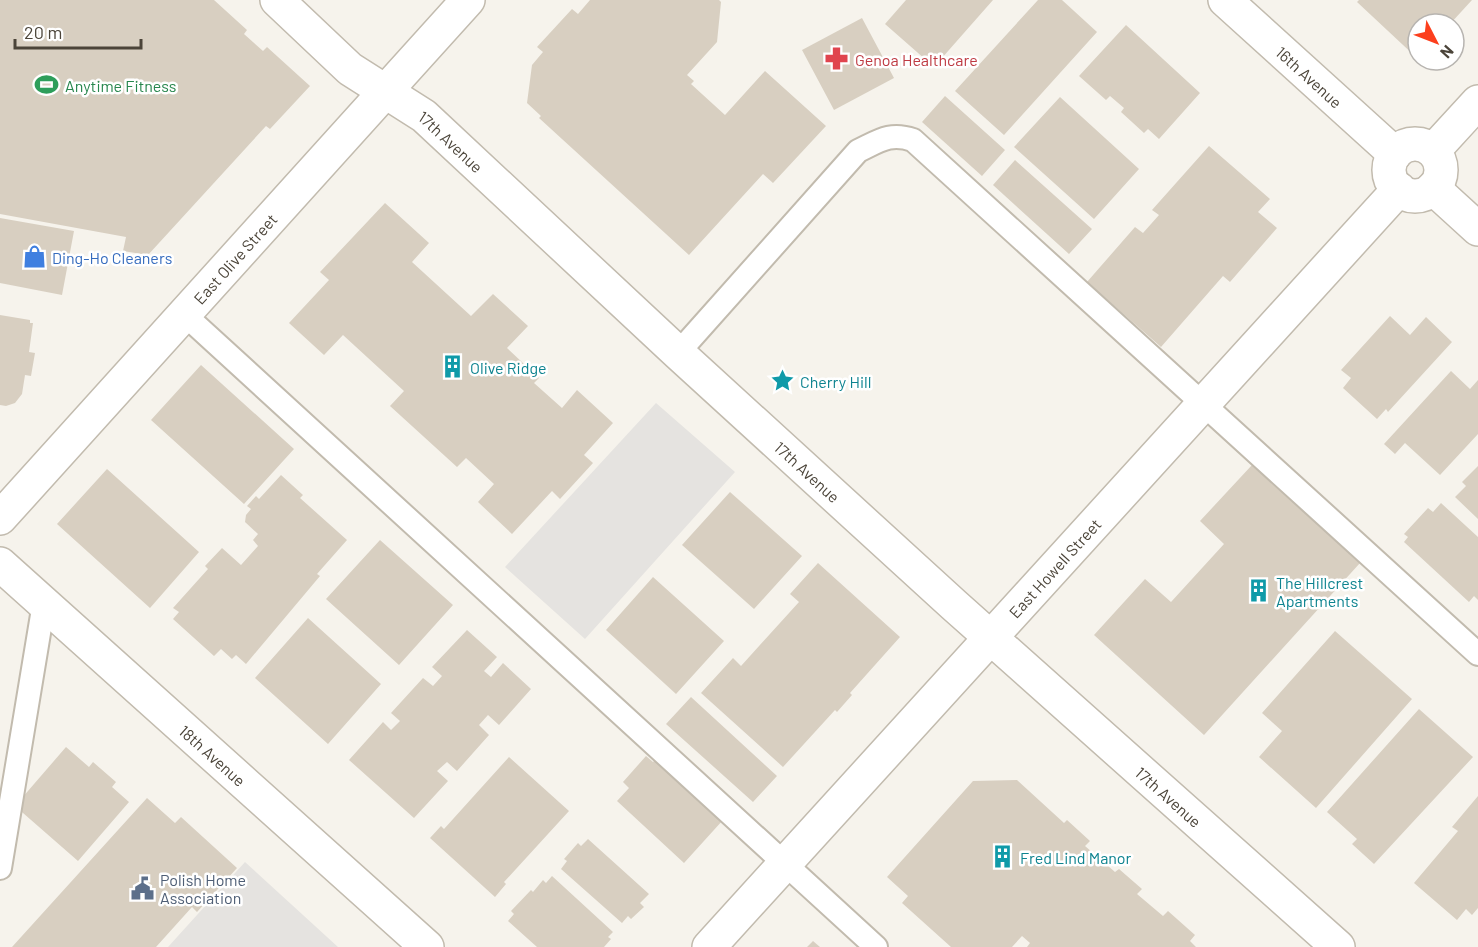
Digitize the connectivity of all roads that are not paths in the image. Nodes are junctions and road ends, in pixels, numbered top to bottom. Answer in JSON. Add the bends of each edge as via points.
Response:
{"nodes":[{"id":1,"x":277,"y":0,"type":"edge"},
{"id":2,"x":468,"y":0,"type":"edge"},
{"id":3,"x":1225,"y":0,"type":"edge"},
{"id":4,"x":384,"y":91,"type":"junction"},
{"id":5,"x":1478,"y":102,"type":"edge"},
{"id":6,"x":1433,"y":151,"type":"junction"},
{"id":7,"x":1395,"y":154,"type":"junction"},
{"id":8,"x":1433,"y":188,"type":"junction"},
{"id":9,"x":1398,"y":189,"type":"junction"},
{"id":10,"x":1478,"y":229,"type":"edge"},
{"id":11,"x":186,"y":315,"type":"junction"},
{"id":12,"x":678,"y":353,"type":"junction"},
{"id":13,"x":1202,"y":406,"type":"junction"},
{"id":14,"x":0,"y":518,"type":"edge"},
{"id":15,"x":0,"y":564,"type":"edge"},
{"id":16,"x":44,"y":603,"type":"junction"},
{"id":17,"x":991,"y":637,"type":"junction"},
{"id":18,"x":1478,"y":654,"type":"edge"},
{"id":19,"x":784,"y":865,"type":"junction"},
{"id":20,"x":0,"y":868,"type":"edge"},
{"id":21,"x":427,"y":947,"type":"edge"},
{"id":22,"x":709,"y":947,"type":"edge"},
{"id":23,"x":876,"y":947,"type":"edge"},
{"id":24,"x":1338,"y":947,"type":"edge"}],
"edges":[{"from":1,"to":4,"type":"street","name":"17th Avenue","via":[[350,69]]},
{"from":2,"to":4,"type":"street","name":"East Olive Street"},
{"from":3,"to":7,"type":"street","name":"16th Avenue"},
{"from":4,"to":11,"type":"street","name":"East Olive Street"},
{"from":4,"to":12,"type":"street","name":"17th Avenue","via":[[424,116]]},
{"from":5,"to":6,"type":"street"},
{"from":6,"to":7,"type":"street","via":[[1416,144]]},
{"from":6,"to":8,"type":"street","via":[[1441,170]]},
{"from":7,"to":9,"type":"street","via":[[1390,169]]},
{"from":8,"to":9,"type":"street","via":[[1419,195]]},
{"from":8,"to":10,"type":"street"},
{"from":9,"to":13,"type":"street","name":"East Howell Street"},
{"from":11,"to":14,"type":"street","name":"East Olive Street"},
{"from":11,"to":19,"type":"lane"},
{"from":12,"to":13,"type":"lane","via":[[858,151],[898,135],[913,140]]},
{"from":12,"to":17,"type":"street","name":"17th Avenue"},
{"from":13,"to":17,"type":"street","name":"East Howell Street"},
{"from":13,"to":18,"type":"lane"},
{"from":15,"to":16,"type":"street","name":"18th Avenue"},
{"from":16,"to":20,"type":"lane"},
{"from":16,"to":21,"type":"street","name":"18th Avenue"},
{"from":17,"to":19,"type":"street","name":"East Howell Street"},
{"from":17,"to":24,"type":"street","name":"17th Avenue"},
{"from":19,"to":22,"type":"street","name":"East Howell Street"},
{"from":19,"to":23,"type":"lane"}]}
